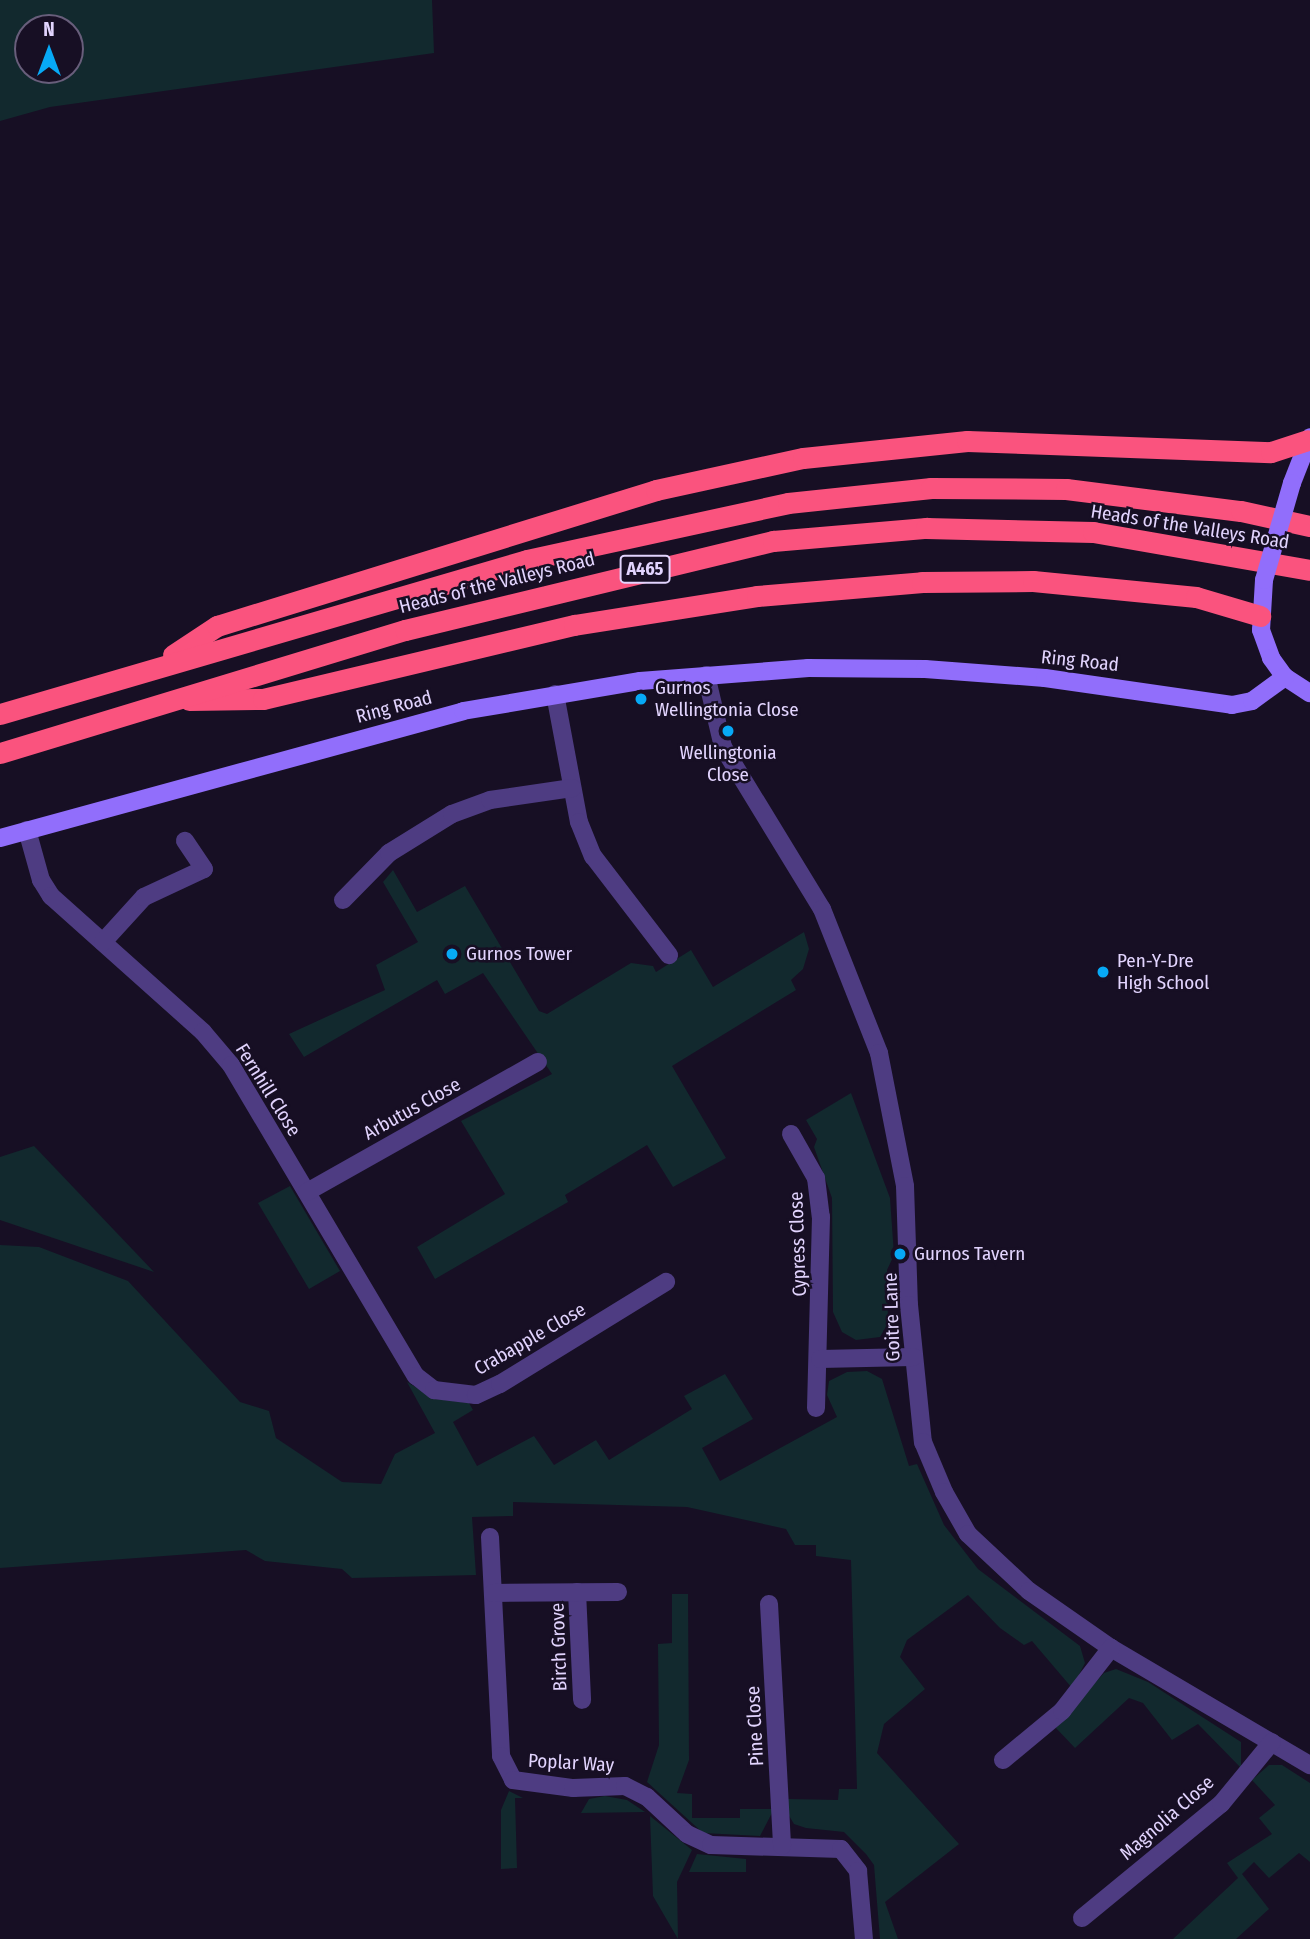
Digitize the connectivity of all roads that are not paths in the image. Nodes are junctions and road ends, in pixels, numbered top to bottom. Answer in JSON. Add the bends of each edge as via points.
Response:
{"nodes":[{"id":1,"x":1309,"y":439,"type":"edge"},
{"id":2,"x":1310,"y":526,"type":"edge"},
{"id":3,"x":1310,"y":570,"type":"edge"},
{"id":4,"x":1259,"y":616,"type":"junction"},
{"id":5,"x":153,"y":667,"type":"junction"},
{"id":6,"x":706,"y":675,"type":"junction"},
{"id":7,"x":1285,"y":677,"type":"junction"},
{"id":8,"x":1310,"y":693,"type":"edge"},
{"id":9,"x":555,"y":694,"type":"junction"},
{"id":10,"x":164,"y":700,"type":"junction"},
{"id":11,"x":0,"y":714,"type":"edge"},
{"id":12,"x":0,"y":753,"type":"edge"},
{"id":13,"x":572,"y":789,"type":"junction"},
{"id":14,"x":27,"y":830,"type":"junction"},
{"id":15,"x":0,"y":838,"type":"edge"},
{"id":16,"x":185,"y":841,"type":"dead end"},
{"id":17,"x":343,"y":900,"type":"dead end"},
{"id":18,"x":103,"y":942,"type":"junction"},
{"id":19,"x":669,"y":955,"type":"dead end"},
{"id":20,"x":538,"y":1062,"type":"dead end"},
{"id":21,"x":791,"y":1135,"type":"dead end"},
{"id":22,"x":307,"y":1192,"type":"junction"},
{"id":23,"x":666,"y":1282,"type":"dead end"},
{"id":24,"x":370,"y":1300,"type":"joint"},
{"id":25,"x":913,"y":1357,"type":"junction"},
{"id":26,"x":820,"y":1359,"type":"junction"},
{"id":27,"x":816,"y":1408,"type":"dead end"},
{"id":28,"x":490,"y":1536,"type":"dead end"},
{"id":29,"x":577,"y":1592,"type":"junction"},
{"id":30,"x":618,"y":1592,"type":"dead end"},
{"id":31,"x":493,"y":1593,"type":"junction"},
{"id":32,"x":769,"y":1604,"type":"dead end"},
{"id":33,"x":1111,"y":1648,"type":"junction"},
{"id":34,"x":582,"y":1700,"type":"dead end"},
{"id":35,"x":1272,"y":1742,"type":"junction"},
{"id":36,"x":1003,"y":1760,"type":"dead end"},
{"id":37,"x":1310,"y":1765,"type":"edge"},
{"id":38,"x":782,"y":1846,"type":"junction"},
{"id":39,"x":1082,"y":1918,"type":"dead end"},
{"id":40,"x":864,"y":1939,"type":"edge"}],
"edges":[{"from":1,"to":4,"type":"street","bridge":true,"via":[[1264,580]]},
{"from":1,"to":5,"type":"highway","via":[[1271,452],[967,441],[803,458],[656,490],[216,626]]},
{"from":2,"to":5,"type":"highway","name":"Heads of the Valleys Road","number":"A465","via":[[1241,511],[1066,489],[931,488],[788,503],[527,560]]},
{"from":3,"to":10,"type":"highway","name":"Heads of the Valleys Road","number":"A465","via":[[1093,532],[926,528],[773,541],[518,599]]},
{"from":4,"to":7,"type":"street","via":[[1271,658]]},
{"from":4,"to":10,"type":"highway","via":[[1236,605],[1183,595],[1033,581],[922,582],[757,596],[574,625],[263,699]]},
{"from":5,"to":11,"type":"highway","name":"Heads of the Valleys Road","number":"A465"},
{"from":6,"to":7,"type":"street","name":"Ring Road","via":[[861,668],[1045,678],[1232,705],[1260,697]]},
{"from":6,"to":9,"type":"street","name":"Ring Road"},
{"from":6,"to":25,"type":"street","name":"Goitre Lane","via":[[723,747],[822,909],[879,1053],[894,1109],[905,1186]]},
{"from":7,"to":8,"type":"street"},
{"from":9,"to":13,"type":"street"},
{"from":9,"to":14,"type":"street","name":"Ring Road","via":[[463,711]]},
{"from":10,"to":12,"type":"highway","name":"Heads of the Valleys Road","number":"A465"},
{"from":13,"to":17,"type":"street","via":[[490,800],[452,814],[389,853]]},
{"from":13,"to":19,"type":"street","via":[[593,856]]},
{"from":14,"to":15,"type":"street","name":"Ring Road"},
{"from":14,"to":18,"type":"street","name":"Fernhill Close","via":[[46,888]]},
{"from":16,"to":18,"type":"street","via":[[204,869],[144,897]]},
{"from":18,"to":22,"type":"street","name":"Fernhill Close","via":[[204,1032],[231,1065]]},
{"from":20,"to":22,"type":"street","name":"Arbutus Close"},
{"from":21,"to":26,"type":"street","name":"Cypress Close","via":[[816,1178],[821,1217]]},
{"from":22,"to":24,"type":"street","name":"Fernhill Close"},
{"from":23,"to":24,"type":"street","name":"Crabapple Close","via":[[476,1395],[434,1390],[416,1376]]},
{"from":25,"to":26,"type":"street"},
{"from":25,"to":33,"type":"street","name":"Goitre Lane","via":[[923,1442],[968,1534],[1029,1591]]},
{"from":26,"to":27,"type":"street","name":"Cypress Close"},
{"from":28,"to":31,"type":"street","name":"Poplar Way"},
{"from":29,"to":30,"type":"street","name":"Birch Grove"},
{"from":29,"to":31,"type":"street","name":"Birch Grove"},
{"from":29,"to":34,"type":"street","name":"Birch Grove"},
{"from":31,"to":38,"type":"street","name":"Poplar Way","via":[[501,1756],[513,1780],[573,1788],[625,1786],[647,1797],[687,1834],[711,1845]]},
{"from":32,"to":38,"type":"street","name":"Pine Close"},
{"from":33,"to":35,"type":"street","name":"Goitre Lane"},
{"from":33,"to":36,"type":"street","via":[[1070,1703]]},
{"from":35,"to":37,"type":"street","name":"Goitre Lane"},
{"from":35,"to":39,"type":"street","name":"Magnolia Close","via":[[1221,1804]]},
{"from":38,"to":40,"type":"street","name":"Poplar Way","via":[[830,1845],[852,1860]]}]}
